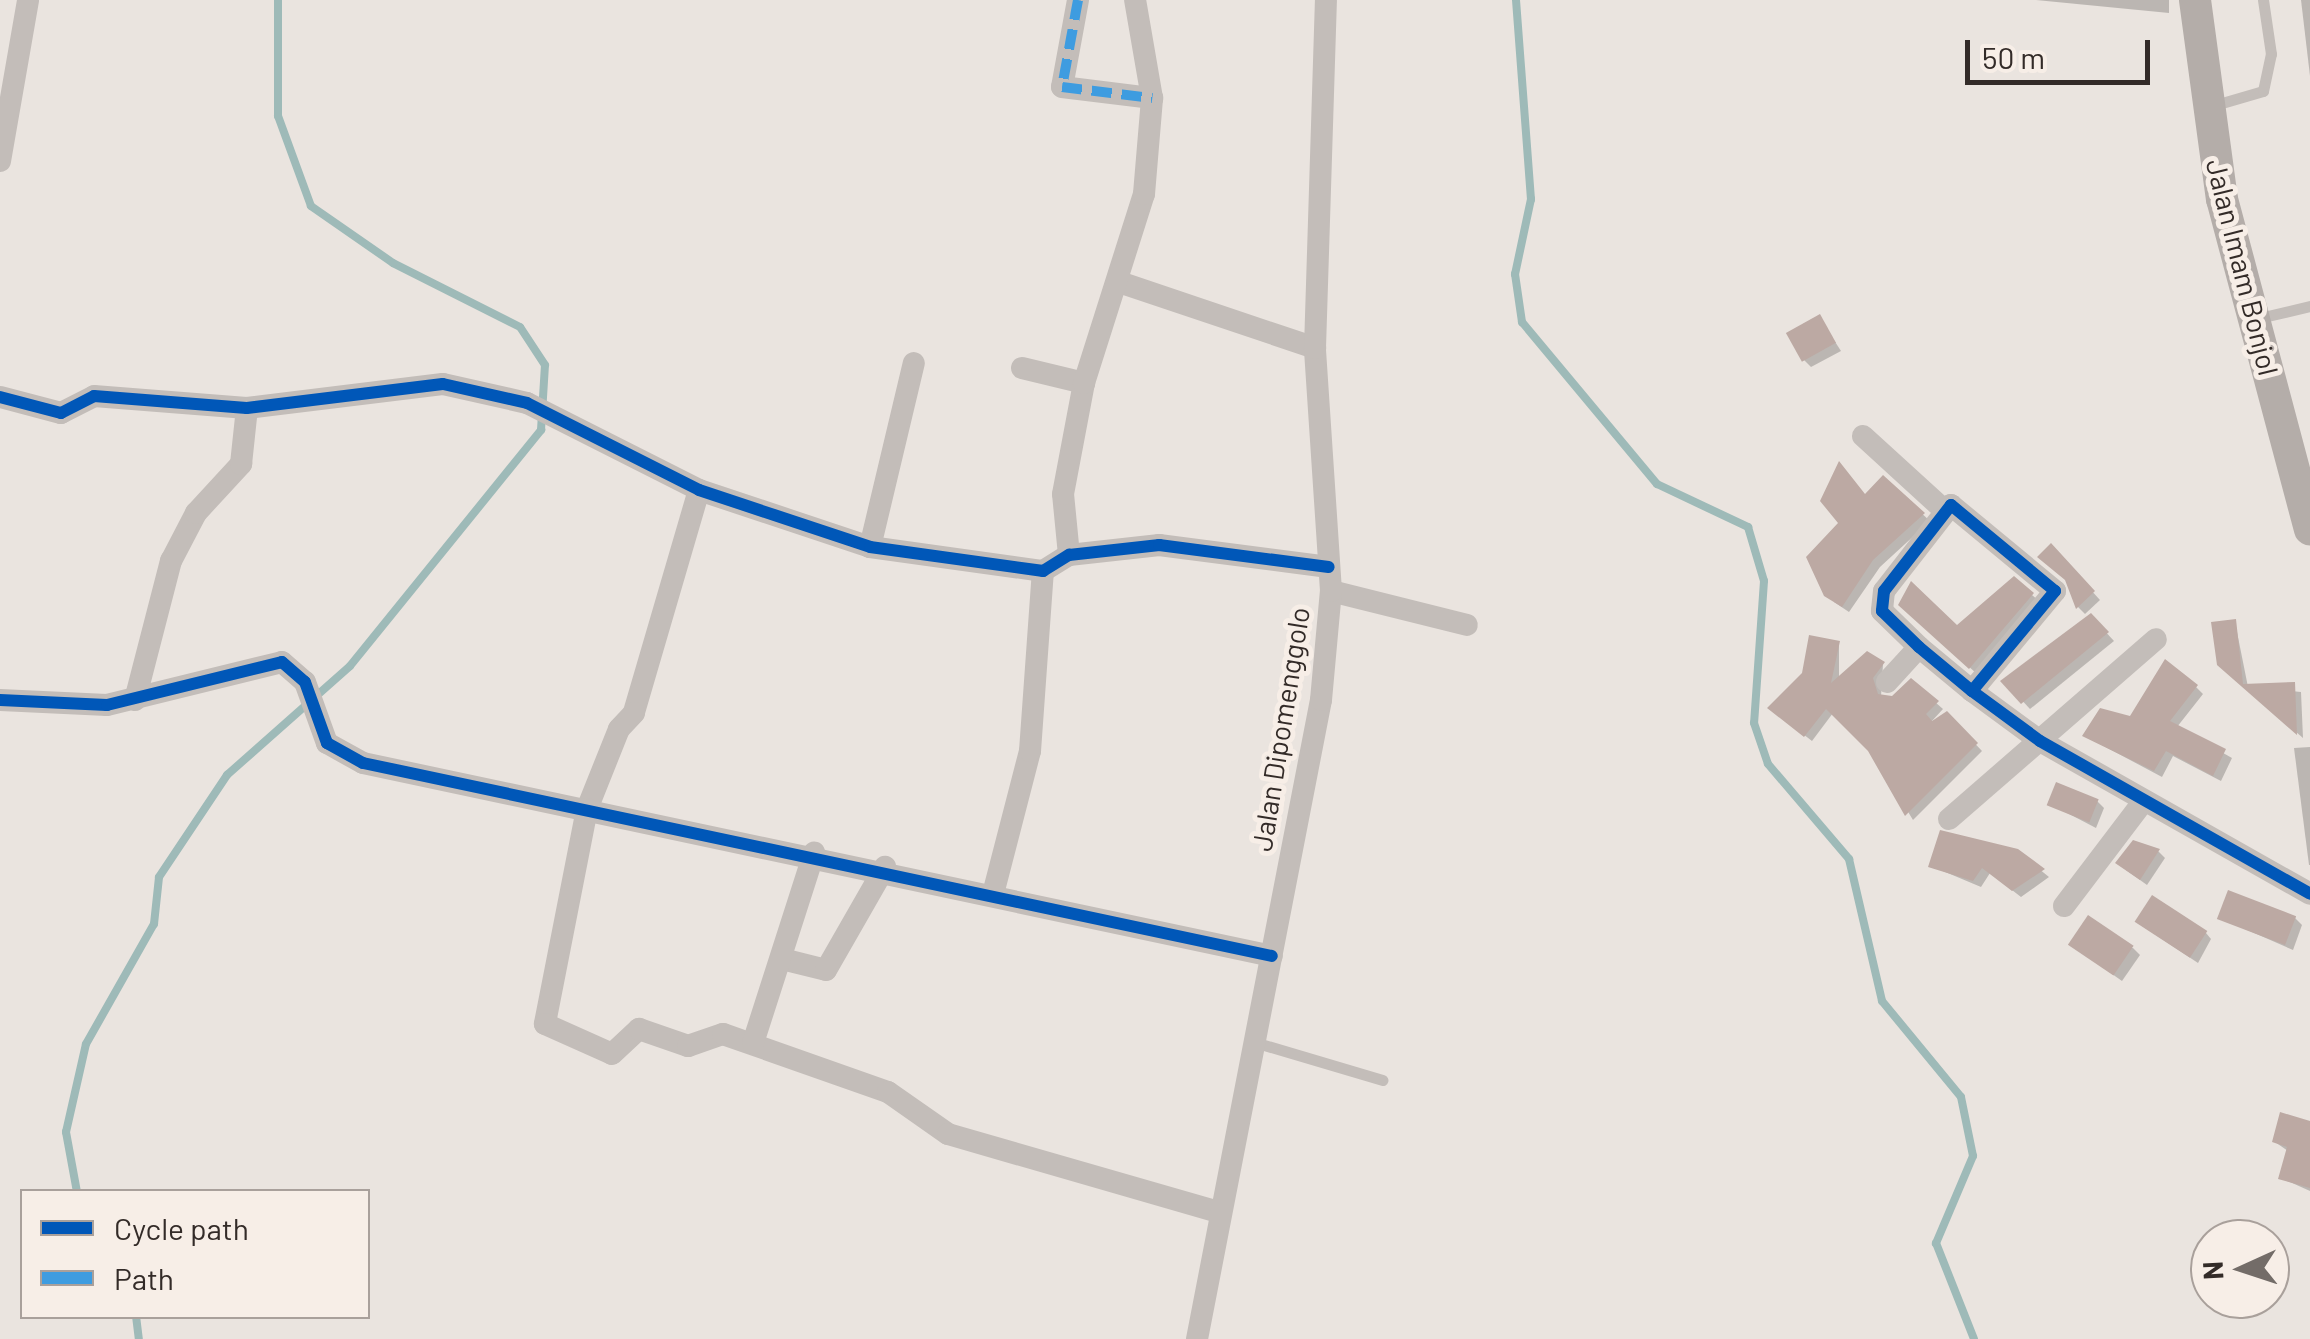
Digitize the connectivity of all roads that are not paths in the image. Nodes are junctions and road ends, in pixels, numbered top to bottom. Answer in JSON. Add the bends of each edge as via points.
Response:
{"nodes":[{"id":1,"x":28,"y":0,"type":"edge"},
{"id":2,"x":1078,"y":0,"type":"edge"},
{"id":3,"x":1135,"y":0,"type":"edge"},
{"id":4,"x":1326,"y":0,"type":"edge"},
{"id":5,"x":2195,"y":0,"type":"edge"},
{"id":6,"x":2263,"y":0,"type":"edge"},
{"id":7,"x":1152,"y":98,"type":"junction"},
{"id":8,"x":2206,"y":106,"type":"junction"},
{"id":9,"x":0,"y":161,"type":"edge"},
{"id":10,"x":1119,"y":282,"type":"junction"},
{"id":11,"x":2310,"y":306,"type":"edge"},
{"id":12,"x":2255,"y":319,"type":"junction"},
{"id":13,"x":1315,"y":348,"type":"junction"},
{"id":14,"x":914,"y":363,"type":"dead end"},
{"id":15,"x":1022,"y":368,"type":"dead end"},
{"id":16,"x":1084,"y":383,"type":"junction"},
{"id":17,"x":0,"y":397,"type":"edge"},
{"id":18,"x":246,"y":408,"type":"junction"},
{"id":19,"x":1864,"y":436,"type":"dead end"},
{"id":20,"x":700,"y":490,"type":"junction"},
{"id":21,"x":1944,"y":510,"type":"junction"},
{"id":22,"x":2310,"y":530,"type":"edge"},
{"id":23,"x":870,"y":547,"type":"junction"},
{"id":24,"x":1069,"y":554,"type":"junction"},
{"id":25,"x":1329,"y":566,"type":"junction"},
{"id":26,"x":1043,"y":570,"type":"junction"},
{"id":27,"x":1331,"y":591,"type":"junction"},
{"id":28,"x":1467,"y":625,"type":"dead end"},
{"id":29,"x":2156,"y":640,"type":"dead end"},
{"id":30,"x":1920,"y":647,"type":"junction"},
{"id":31,"x":1888,"y":682,"type":"dead end"},
{"id":32,"x":1972,"y":691,"type":"junction"},
{"id":33,"x":0,"y":700,"type":"edge"},
{"id":34,"x":135,"y":700,"type":"junction"},
{"id":35,"x":2040,"y":741,"type":"junction"},
{"id":36,"x":2143,"y":802,"type":"junction"},
{"id":37,"x":588,"y":809,"type":"junction"},
{"id":38,"x":1949,"y":819,"type":"dead end"},
{"id":39,"x":814,"y":853,"type":"junction"},
{"id":40,"x":884,"y":867,"type":"junction"},
{"id":41,"x":994,"y":894,"type":"junction"},
{"id":42,"x":2310,"y":894,"type":"edge"},
{"id":43,"x":2064,"y":906,"type":"dead end"},
{"id":44,"x":1272,"y":956,"type":"junction"},
{"id":45,"x":786,"y":960,"type":"junction"},
{"id":46,"x":1254,"y":1042,"type":"junction"},
{"id":47,"x":753,"y":1043,"type":"junction"},
{"id":48,"x":1382,"y":1080,"type":"dead end"},
{"id":49,"x":1218,"y":1212,"type":"junction"},
{"id":50,"x":1197,"y":1339,"type":"edge"}],
"edges":[{"from":1,"to":9,"type":"street"},
{"from":2,"to":7,"type":"street","via":[[1062,87]]},
{"from":3,"to":7,"type":"street"},
{"from":4,"to":13,"type":"street","name":"Jalan Dipomenggolo"},
{"from":5,"to":8,"type":"main road","name":"Jalan Imam Bonjol"},
{"from":6,"to":8,"type":"lane","via":[[2271,54],[2263,92]]},
{"from":7,"to":10,"type":"street","via":[[1144,194]]},
{"from":8,"to":12,"type":"main road","name":"Jalan Imam Bonjol"},
{"from":10,"to":13,"type":"street"},
{"from":10,"to":16,"type":"street"},
{"from":11,"to":12,"type":"lane"},
{"from":12,"to":22,"type":"main road","name":"Jalan Imam Bonjol"},
{"from":13,"to":25,"type":"street","name":"Jalan Dipomenggolo"},
{"from":14,"to":23,"type":"street"},
{"from":15,"to":16,"type":"street"},
{"from":16,"to":24,"type":"street","via":[[1063,494]]},
{"from":17,"to":18,"type":"street","via":[[61,413],[94,396]]},
{"from":18,"to":20,"type":"street","via":[[443,384],[555,414]]},
{"from":18,"to":34,"type":"street","via":[[241,464],[196,514],[170,561]]},
{"from":19,"to":21,"type":"street"},
{"from":20,"to":23,"type":"street"},
{"from":20,"to":37,"type":"street","via":[[634,714],[619,729]]},
{"from":21,"to":30,"type":"street","via":[[1880,600]]},
{"from":21,"to":32,"type":"street","via":[[1963,510],[2056,591]]},
{"from":23,"to":26,"type":"street"},
{"from":24,"to":25,"type":"street","via":[[1158,545]]},
{"from":24,"to":26,"type":"street"},
{"from":25,"to":27,"type":"street","name":"Jalan Dipomenggolo"},
{"from":26,"to":41,"type":"street","via":[[1030,751]]},
{"from":27,"to":28,"type":"street"},
{"from":27,"to":44,"type":"street","name":"Jalan Dipomenggolo"},
{"from":29,"to":35,"type":"street"},
{"from":30,"to":31,"type":"street"},
{"from":30,"to":32,"type":"street"},
{"from":32,"to":35,"type":"street"},
{"from":33,"to":34,"type":"street"},
{"from":34,"to":37,"type":"street","via":[[269,662],[305,682],[342,756]]},
{"from":35,"to":36,"type":"street"},
{"from":35,"to":38,"type":"street"},
{"from":36,"to":42,"type":"street"},
{"from":36,"to":43,"type":"street"},
{"from":37,"to":39,"type":"street"},
{"from":37,"to":47,"type":"street","via":[[545,1024],[612,1054],[641,1029],[688,1046],[724,1034]]},
{"from":39,"to":40,"type":"street"},
{"from":39,"to":45,"type":"street"},
{"from":40,"to":41,"type":"street"},
{"from":40,"to":45,"type":"street","via":[[826,970]]},
{"from":41,"to":44,"type":"street"},
{"from":44,"to":46,"type":"street","name":"Jalan Dipomenggolo"},
{"from":45,"to":47,"type":"street"},
{"from":46,"to":48,"type":"lane"},
{"from":46,"to":49,"type":"street","name":"Jalan Dipomenggolo"},
{"from":47,"to":49,"type":"street","via":[[888,1092],[948,1134]]},
{"from":49,"to":50,"type":"street","name":"Jalan Dipomenggolo"}]}
